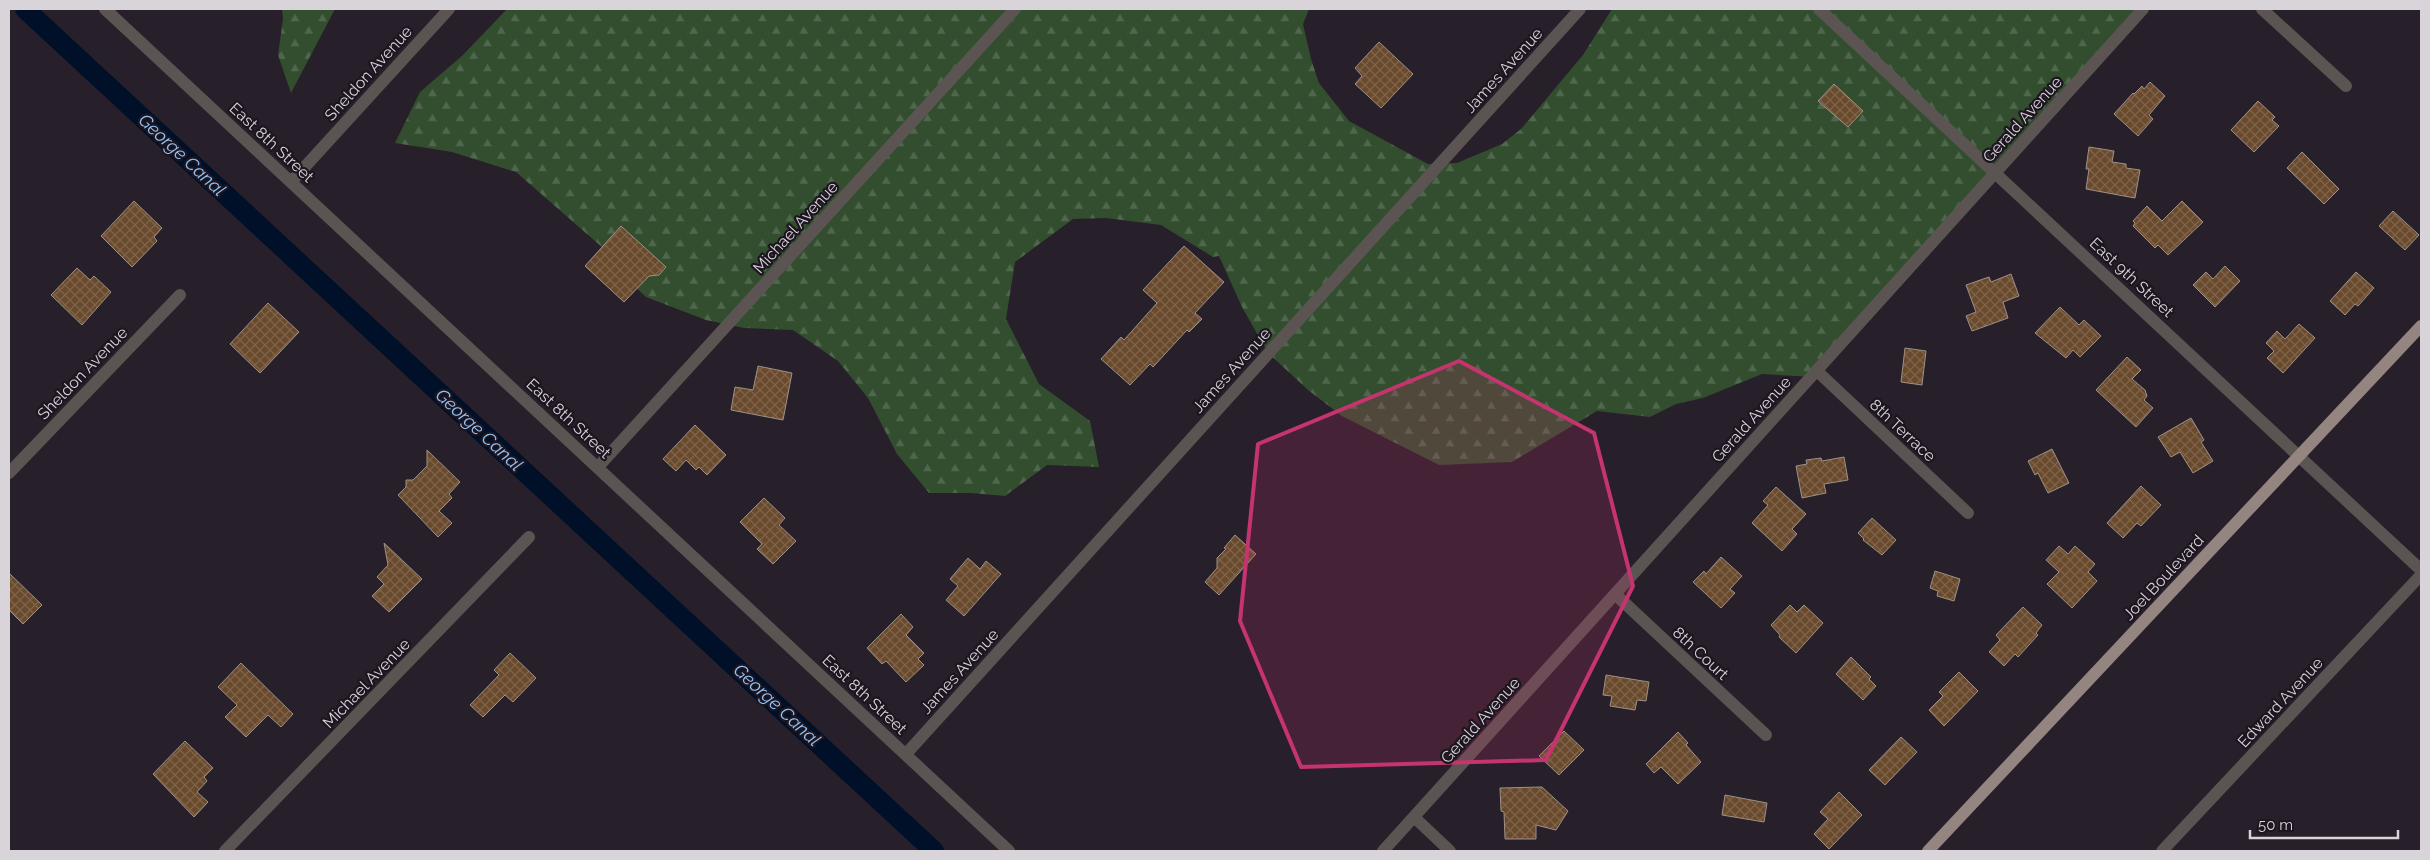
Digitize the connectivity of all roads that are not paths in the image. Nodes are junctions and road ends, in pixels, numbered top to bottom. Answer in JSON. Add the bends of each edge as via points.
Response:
{"nodes":[{"id":1,"x":105,"y":9,"type":"edge"},
{"id":2,"x":449,"y":9,"type":"edge"},
{"id":3,"x":1015,"y":9,"type":"edge"},
{"id":4,"x":1580,"y":9,"type":"edge"},
{"id":5,"x":1819,"y":9,"type":"edge"},
{"id":6,"x":2143,"y":9,"type":"edge"},
{"id":7,"x":2262,"y":9,"type":"edge"},
{"id":8,"x":2346,"y":86,"type":"dead end"},
{"id":9,"x":1996,"y":173,"type":"junction"},
{"id":10,"x":291,"y":182,"type":"junction"},
{"id":11,"x":180,"y":295,"type":"dead end"},
{"id":12,"x":2421,"y":326,"type":"edge"},
{"id":13,"x":1817,"y":371,"type":"junction"},
{"id":14,"x":2300,"y":455,"type":"junction"},
{"id":15,"x":598,"y":467,"type":"junction"},
{"id":16,"x":9,"y":473,"type":"edge"},
{"id":17,"x":1968,"y":513,"type":"dead end"},
{"id":18,"x":529,"y":537,"type":"dead end"},
{"id":19,"x":2421,"y":570,"type":"edge"},
{"id":20,"x":2421,"y":575,"type":"edge"},
{"id":21,"x":1615,"y":594,"type":"junction"},
{"id":22,"x":1766,"y":735,"type":"dead end"},
{"id":23,"x":906,"y":754,"type":"junction"},
{"id":24,"x":1414,"y":817,"type":"junction"},
{"id":25,"x":225,"y":851,"type":"edge"},
{"id":26,"x":1010,"y":851,"type":"edge"},
{"id":27,"x":1383,"y":851,"type":"edge"},
{"id":28,"x":1450,"y":851,"type":"edge"},
{"id":29,"x":1928,"y":851,"type":"edge"},
{"id":30,"x":2162,"y":851,"type":"edge"}],
"edges":[{"from":1,"to":10,"type":"street","name":"East 8th Street"},
{"from":2,"to":10,"type":"street","name":"Sheldon Avenue"},
{"from":3,"to":15,"type":"street","name":"Michael Avenue"},
{"from":4,"to":23,"type":"street","name":"James Avenue"},
{"from":5,"to":9,"type":"street","name":"East 9th Street"},
{"from":6,"to":9,"type":"street","name":"Gerald Avenue"},
{"from":7,"to":8,"type":"street"},
{"from":9,"to":13,"type":"street","name":"Gerald Avenue"},
{"from":9,"to":14,"type":"street","name":"East 9th Street"},
{"from":10,"to":15,"type":"street","name":"East 8th Street"},
{"from":11,"to":16,"type":"street","name":"Sheldon Avenue"},
{"from":12,"to":14,"type":"main road","name":"Joel Boulevard"},
{"from":13,"to":17,"type":"street","name":"8th Terrace"},
{"from":13,"to":21,"type":"street","name":"Gerald Avenue"},
{"from":14,"to":19,"type":"street","name":"East 9th Street"},
{"from":14,"to":29,"type":"main road","name":"Joel Boulevard"},
{"from":15,"to":23,"type":"street","name":"East 8th Street"},
{"from":18,"to":25,"type":"street","name":"Michael Avenue"},
{"from":20,"to":30,"type":"street","name":"Edward Avenue"},
{"from":21,"to":22,"type":"street","name":"8th Court"},
{"from":21,"to":24,"type":"street","name":"Gerald Avenue"},
{"from":23,"to":26,"type":"street","name":"East 8th Street"},
{"from":24,"to":27,"type":"street","name":"Gerald Avenue"},
{"from":24,"to":28,"type":"street"}]}
